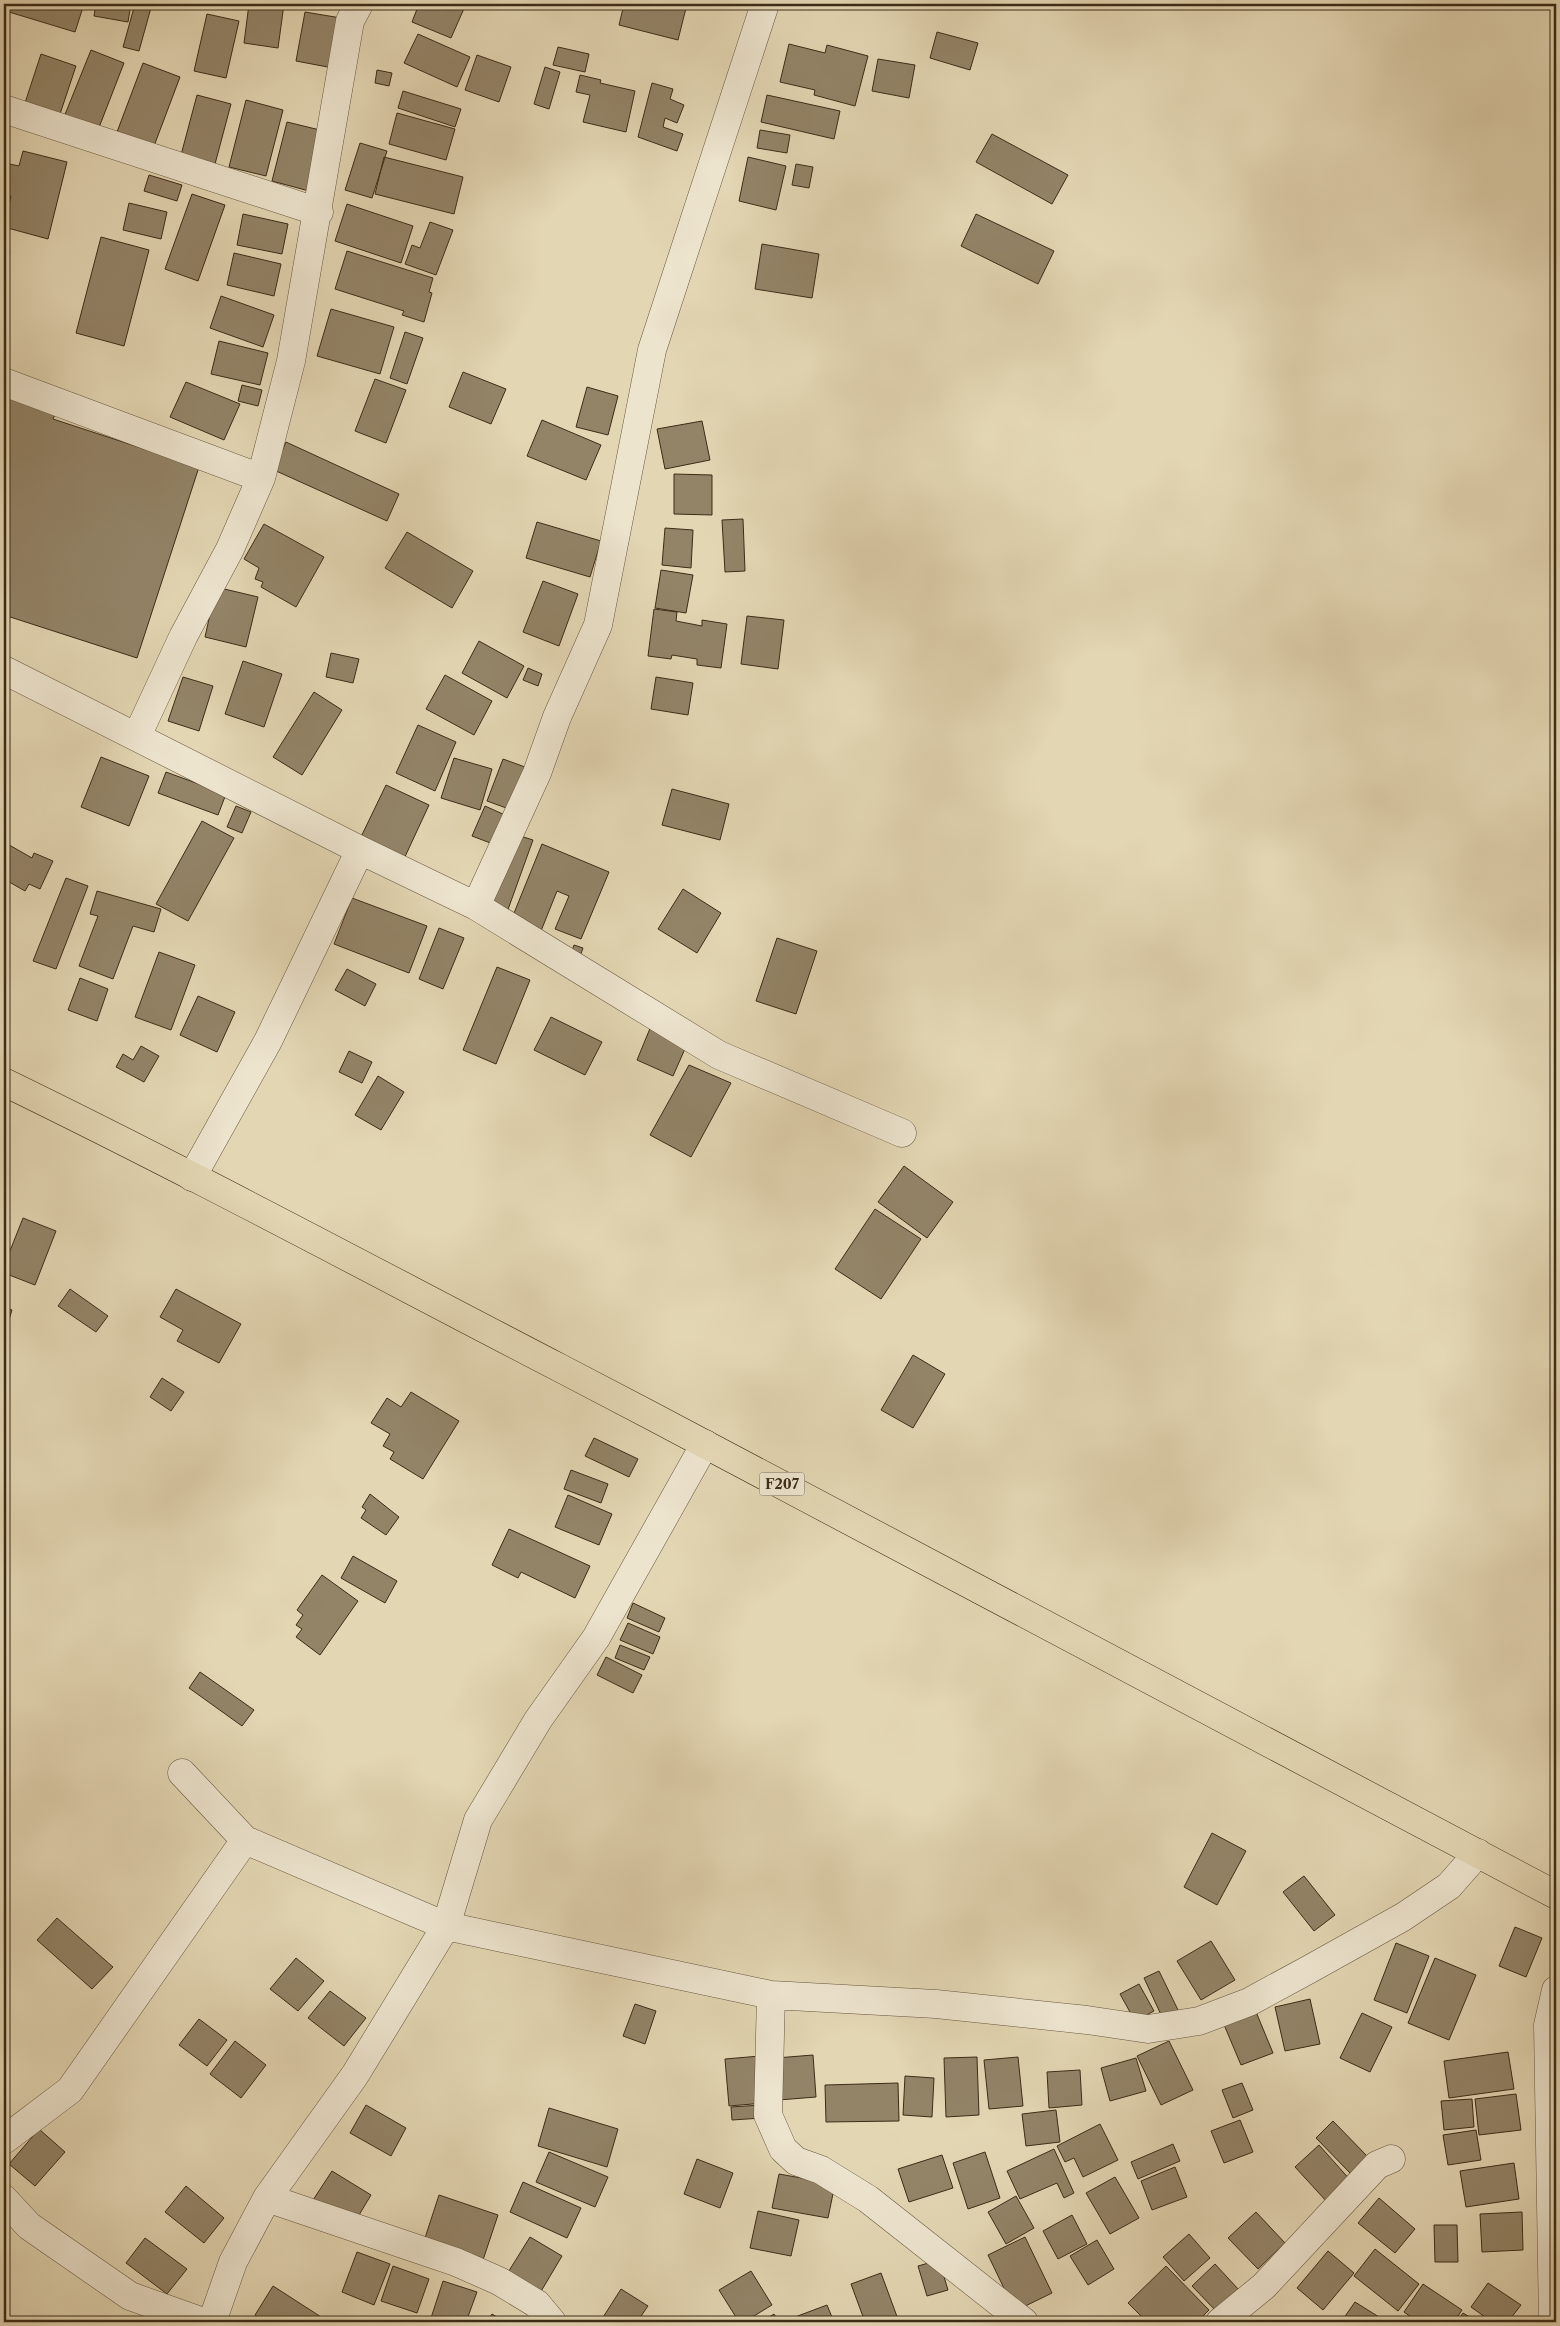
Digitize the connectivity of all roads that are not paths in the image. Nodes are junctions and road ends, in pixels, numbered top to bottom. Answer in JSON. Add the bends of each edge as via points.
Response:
{"nodes":[{"id":1,"x":359,"y":4,"type":"edge"},
{"id":2,"x":765,"y":4,"type":"edge"},
{"id":3,"x":4,"y":108,"type":"edge"},
{"id":4,"x":319,"y":212,"type":"junction"},
{"id":5,"x":4,"y":382,"type":"edge"},
{"id":6,"x":261,"y":478,"type":"junction"},
{"id":7,"x":4,"y":670,"type":"edge"},
{"id":8,"x":136,"y":736,"type":"junction"},
{"id":9,"x":360,"y":850,"type":"junction"},
{"id":10,"x":476,"y":906,"type":"junction"},
{"id":11,"x":4,"y":1082,"type":"edge"},
{"id":12,"x":902,"y":1132,"type":"dead end"},
{"id":13,"x":192,"y":1176,"type":"junction"},
{"id":14,"x":705,"y":1444,"type":"junction"},
{"id":15,"x":182,"y":1773,"type":"dead end"},
{"id":16,"x":245,"y":1840,"type":"junction"},
{"id":17,"x":1478,"y":1853,"type":"junction"},
{"id":18,"x":1556,"y":1895,"type":"edge"},
{"id":19,"x":446,"y":1926,"type":"junction"},
{"id":20,"x":1556,"y":1990,"type":"edge"},
{"id":21,"x":771,"y":1995,"type":"junction"},
{"id":22,"x":4,"y":2140,"type":"edge"},
{"id":23,"x":1392,"y":2159,"type":"dead end"},
{"id":24,"x":267,"y":2198,"type":"junction"},
{"id":25,"x":4,"y":2199,"type":"edge"},
{"id":26,"x":203,"y":2322,"type":"edge"},
{"id":27,"x":212,"y":2322,"type":"edge"},
{"id":28,"x":552,"y":2322,"type":"edge"},
{"id":29,"x":1024,"y":2322,"type":"edge"},
{"id":30,"x":1220,"y":2322,"type":"edge"},
{"id":31,"x":1553,"y":2322,"type":"edge"}],
"edges":[{"from":1,"to":4,"type":"street","via":[[350,21]]},
{"from":2,"to":10,"type":"street","via":[[652,350],[598,625],[557,717],[537,773]]},
{"from":3,"to":4,"type":"street"},
{"from":4,"to":6,"type":"street","via":[[291,362]]},
{"from":5,"to":6,"type":"street"},
{"from":6,"to":8,"type":"street","via":[[230,549]]},
{"from":7,"to":8,"type":"street"},
{"from":8,"to":9,"type":"street"},
{"from":9,"to":10,"type":"street"},
{"from":9,"to":13,"type":"street","via":[[268,1041]]},
{"from":10,"to":12,"type":"street","via":[[719,1055]]},
{"from":11,"to":13,"type":"main road","number":"F207"},
{"from":13,"to":14,"type":"main road","number":"F207"},
{"from":14,"to":17,"type":"main road","number":"F207"},
{"from":14,"to":19,"type":"street","via":[[596,1638],[538,1720],[478,1820]]},
{"from":15,"to":16,"type":"street"},
{"from":16,"to":19,"type":"street"},
{"from":16,"to":22,"type":"street","via":[[70,2090]]},
{"from":17,"to":18,"type":"main road","number":"F207"},
{"from":17,"to":21,"type":"street","via":[[1449,1886],[1403,1917],[1248,2002],[1199,2021],[1148,2029],[936,2004]]},
{"from":19,"to":21,"type":"street"},
{"from":19,"to":24,"type":"street","via":[[354,2075]]},
{"from":20,"to":31,"type":"street","via":[[1548,2025]]},
{"from":21,"to":29,"type":"street","via":[[768,2115],[783,2149],[796,2161],[821,2170],[868,2199]]},
{"from":23,"to":30,"type":"street","via":[[1376,2165],[1264,2286]]},
{"from":24,"to":27,"type":"street","via":[[233,2262]]},
{"from":24,"to":28,"type":"street","via":[[456,2262],[537,2304]]},
{"from":25,"to":26,"type":"street","via":[[29,2226],[130,2296]]}]}
